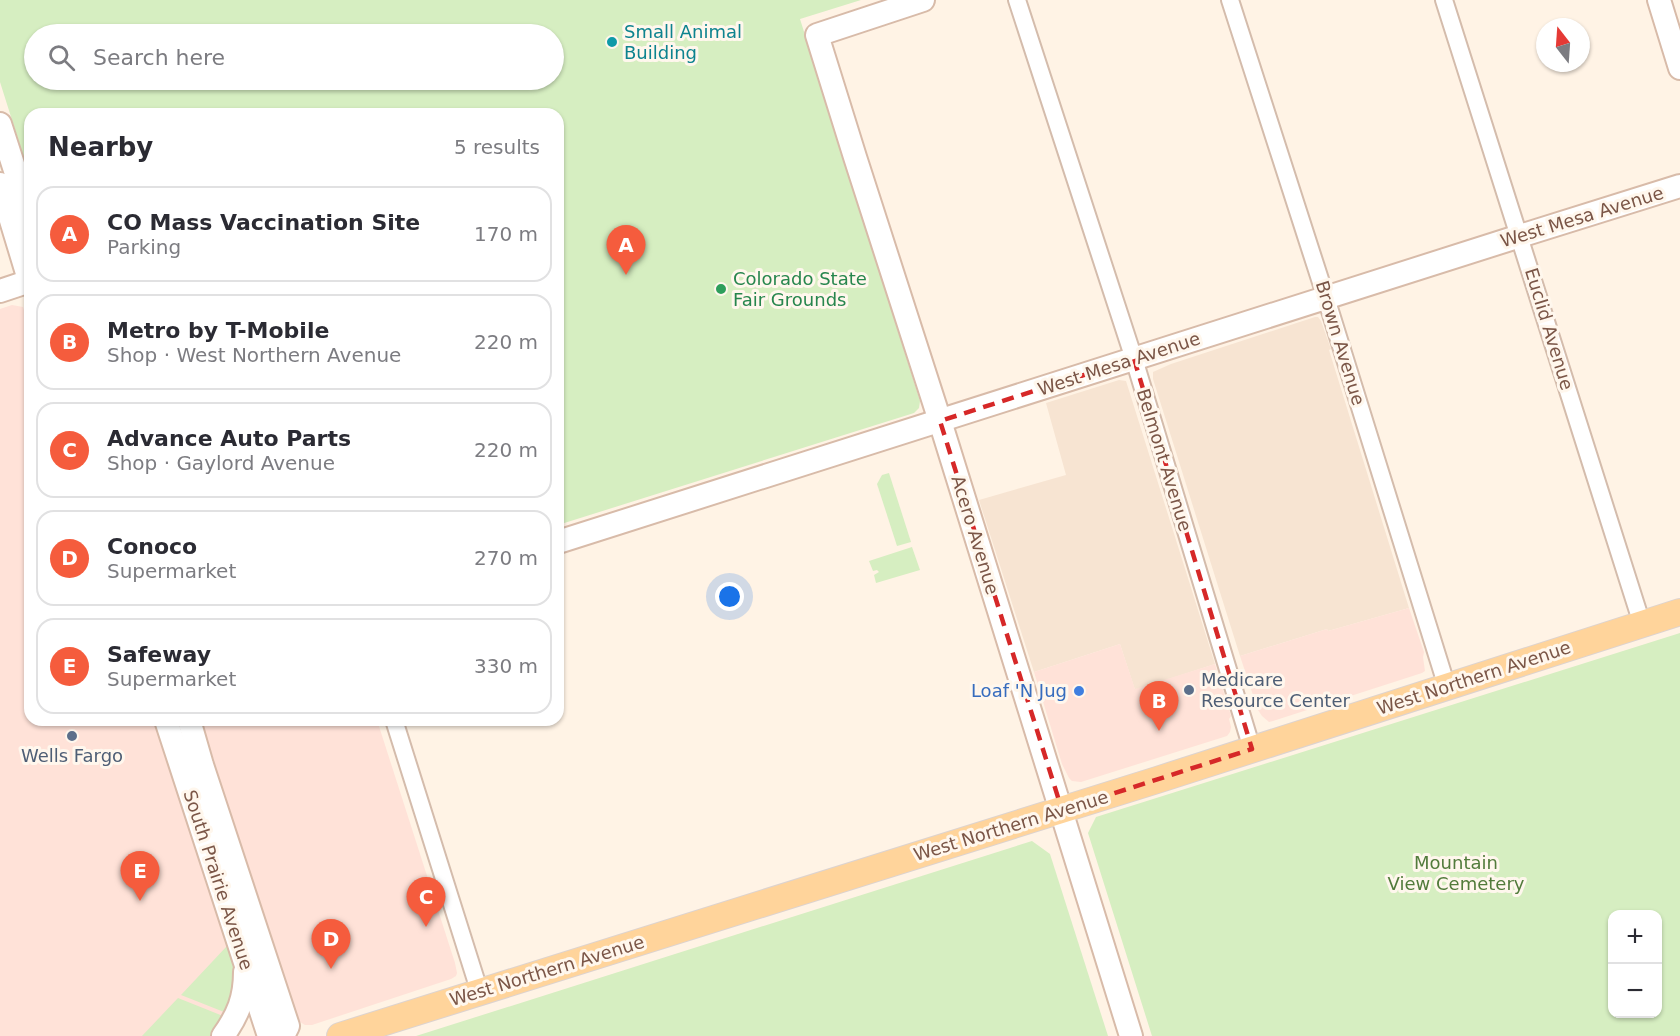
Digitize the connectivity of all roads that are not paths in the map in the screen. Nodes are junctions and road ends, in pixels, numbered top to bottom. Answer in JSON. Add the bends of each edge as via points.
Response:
{"nodes":[{"id":1,"x":923,"y":0,"type":"edge"},
{"id":2,"x":1017,"y":0,"type":"edge"},
{"id":3,"x":1230,"y":0,"type":"edge"},
{"id":4,"x":1444,"y":0,"type":"edge"},
{"id":5,"x":1659,"y":0,"type":"edge"},
{"id":6,"x":1680,"y":68,"type":"edge"},
{"id":7,"x":0,"y":124,"type":"edge"},
{"id":8,"x":0,"y":184,"type":"edge"},
{"id":9,"x":1680,"y":186,"type":"edge"},
{"id":10,"x":24,"y":199,"type":"edge"},
{"id":11,"x":1520,"y":236,"type":"junction"},
{"id":12,"x":24,"y":262,"type":"edge"},
{"id":13,"x":24,"y":284,"type":"edge"},
{"id":14,"x":0,"y":291,"type":"edge"},
{"id":15,"x":1326,"y":298,"type":"junction"},
{"id":16,"x":1134,"y":359,"type":"junction"},
{"id":17,"x":940,"y":421,"type":"junction"},
{"id":18,"x":564,"y":540,"type":"edge"},
{"id":19,"x":1680,"y":612,"type":"edge"},
{"id":20,"x":1642,"y":624,"type":"junction"},
{"id":21,"x":1447,"y":687,"type":"junction"},
{"id":22,"x":168,"y":726,"type":"edge"},
{"id":23,"x":191,"y":726,"type":"edge"},
{"id":24,"x":396,"y":726,"type":"edge"},
{"id":25,"x":1252,"y":749,"type":"junction"},
{"id":26,"x":1062,"y":810,"type":"junction"},
{"id":27,"x":245,"y":961,"type":"junction"},
{"id":28,"x":480,"y":993,"type":"junction"},
{"id":29,"x":348,"y":1035,"type":"edge"},
{"id":30,"x":223,"y":1036,"type":"edge"},
{"id":31,"x":273,"y":1036,"type":"edge"},
{"id":32,"x":283,"y":1036,"type":"edge"},
{"id":33,"x":1131,"y":1036,"type":"edge"}],
"edges":[{"from":1,"to":17,"type":"street","name":"Acero Avenue","via":[[817,35]]},
{"from":2,"to":16,"type":"street","name":"Belmont Avenue"},
{"from":3,"to":15,"type":"street","name":"Brown Avenue"},
{"from":4,"to":11,"type":"street","name":"Euclid Avenue"},
{"from":5,"to":6,"type":"street"},
{"from":7,"to":10,"type":"street"},
{"from":8,"to":12,"type":"street"},
{"from":9,"to":11,"type":"street","name":"West Mesa Avenue"},
{"from":11,"to":15,"type":"street","name":"West Mesa Avenue"},
{"from":11,"to":20,"type":"street","name":"Euclid Avenue"},
{"from":13,"to":14,"type":"street"},
{"from":15,"to":16,"type":"street","name":"West Mesa Avenue"},
{"from":15,"to":21,"type":"street","name":"Brown Avenue"},
{"from":16,"to":17,"type":"street","name":"West Mesa Avenue"},
{"from":16,"to":25,"type":"street","name":"Belmont Avenue"},
{"from":17,"to":18,"type":"street","name":"West Mesa Avenue"},
{"from":17,"to":26,"type":"street","name":"Acero Avenue"},
{"from":19,"to":20,"type":"main road","name":"West Northern Avenue"},
{"from":20,"to":21,"type":"main road","name":"West Northern Avenue"},
{"from":21,"to":25,"type":"main road","name":"West Northern Avenue"},
{"from":22,"to":27,"type":"street","name":"South Prairie Avenue"},
{"from":23,"to":32,"type":"street","name":"South Prairie Avenue","via":[[288,1026]]},
{"from":24,"to":28,"type":"street"},
{"from":25,"to":26,"type":"main road","name":"West Northern Avenue"},
{"from":26,"to":28,"type":"main road","name":"West Northern Avenue"},
{"from":26,"to":33,"type":"street","name":"Acero Avenue"},
{"from":27,"to":30,"type":"street","via":[[241,1006]]},
{"from":27,"to":31,"type":"street","name":"South Prairie Avenue","via":[[268,1033]]},
{"from":28,"to":29,"type":"main road","name":"West Northern Avenue"}]}
